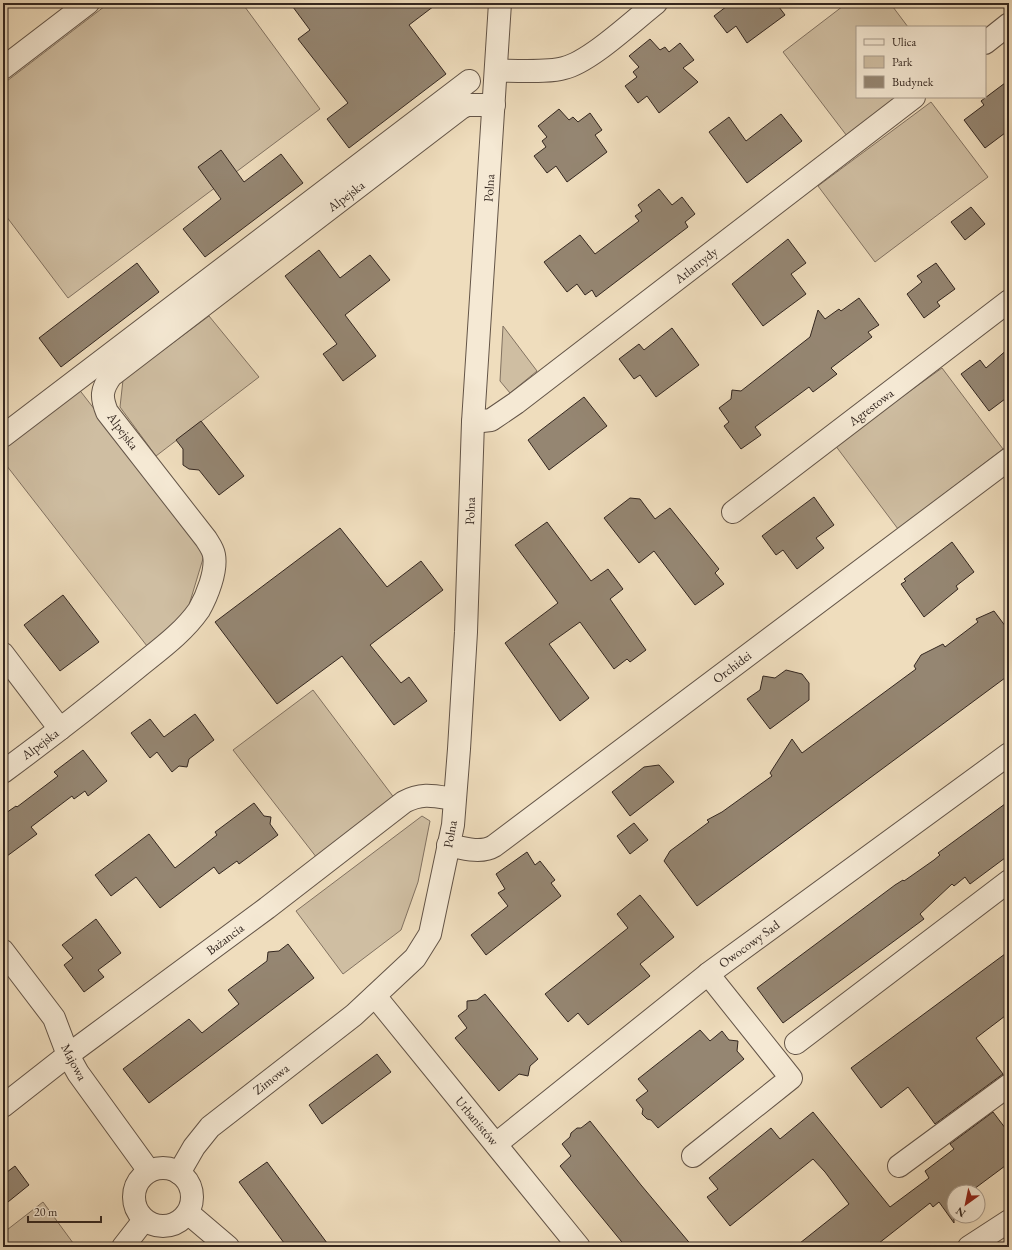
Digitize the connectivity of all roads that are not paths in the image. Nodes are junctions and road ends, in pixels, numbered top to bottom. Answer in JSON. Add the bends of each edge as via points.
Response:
{"nodes":[{"id":1,"x":88,"y":3,"type":"edge"},
{"id":2,"x":500,"y":3,"type":"edge"},
{"id":3,"x":656,"y":3,"type":"edge"},
{"id":4,"x":1009,"y":24,"type":"edge"},
{"id":5,"x":986,"y":42,"type":"edge"},
{"id":6,"x":3,"y":68,"type":"edge"},
{"id":7,"x":496,"y":71,"type":"junction"},
{"id":8,"x":469,"y":81,"type":"dead end"},
{"id":9,"x":913,"y":98,"type":"edge"},
{"id":10,"x":494,"y":105,"type":"junction"},
{"id":11,"x":1009,"y":301,"type":"edge"},
{"id":12,"x":473,"y":422,"type":"junction"},
{"id":13,"x":3,"y":436,"type":"edge"},
{"id":14,"x":1009,"y":458,"type":"edge"},
{"id":15,"x":733,"y":512,"type":"dead end"},
{"id":16,"x":3,"y":654,"type":"edge"},
{"id":17,"x":60,"y":729,"type":"junction"},
{"id":18,"x":1009,"y":754,"type":"edge"},
{"id":19,"x":3,"y":772,"type":"edge"},
{"id":20,"x":454,"y":799,"type":"junction"},
{"id":21,"x":448,"y":845,"type":"junction"},
{"id":22,"x":1009,"y":881,"type":"edge"},
{"id":23,"x":3,"y":951,"type":"edge"},
{"id":24,"x":708,"y":974,"type":"junction"},
{"id":25,"x":375,"y":996,"type":"junction"},
{"id":26,"x":796,"y":1043,"type":"dead end"},
{"id":27,"x":68,"y":1055,"type":"junction"},
{"id":28,"x":1009,"y":1085,"type":"edge"},
{"id":29,"x":3,"y":1106,"type":"edge"},
{"id":30,"x":496,"y":1144,"type":"junction"},
{"id":31,"x":692,"y":1156,"type":"dead end"},
{"id":32,"x":899,"y":1166,"type":"dead end"},
{"id":33,"x":149,"y":1171,"type":"junction"},
{"id":34,"x":179,"y":1173,"type":"junction"},
{"id":35,"x":188,"y":1213,"type":"junction"},
{"id":36,"x":144,"y":1220,"type":"junction"},
{"id":37,"x":1009,"y":1221,"type":"edge"},
{"id":38,"x":123,"y":1247,"type":"edge"},
{"id":39,"x":228,"y":1247,"type":"edge"},
{"id":40,"x":579,"y":1247,"type":"edge"},
{"id":41,"x":969,"y":1247,"type":"edge"}],
"edges":[{"from":1,"to":6,"type":"street"},
{"from":2,"to":7,"type":"street","name":"Polna"},
{"from":3,"to":7,"type":"street","via":[[573,66],[562,69]]},
{"from":4,"to":5,"type":"street"},
{"from":7,"to":10,"type":"street","name":"Polna"},
{"from":8,"to":13,"type":"street"},
{"from":9,"to":12,"type":"street","name":"Atlantydy","via":[[516,403],[491,420]]},
{"from":10,"to":12,"type":"street","name":"Polna"},
{"from":10,"to":17,"type":"street","name":"Alpejska","via":[[470,105],[461,108],[110,376],[103,390],[102,400],[107,412],[206,538],[214,554],[214,563],[200,608],[188,624],[95,703]]},
{"from":11,"to":15,"type":"street","name":"Agrestowa"},
{"from":12,"to":20,"type":"street","name":"Polna","via":[[466,632]]},
{"from":14,"to":21,"type":"street","name":"Orchidei","via":[[494,846],[480,850]]},
{"from":16,"to":17,"type":"street"},
{"from":17,"to":19,"type":"street","name":"Alpejska"},
{"from":18,"to":24,"type":"street","name":"Owocowy Sad"},
{"from":20,"to":21,"type":"street","name":"Polna"},
{"from":20,"to":27,"type":"street","name":"Bażancia","via":[[421,795],[404,802],[267,908]]},
{"from":21,"to":25,"type":"street","name":"Polna","via":[[430,934],[415,958]]},
{"from":22,"to":26,"type":"street"},
{"from":23,"to":27,"type":"street","name":"Majowa","via":[[54,1018]]},
{"from":24,"to":30,"type":"street","name":"Owocowy Sad"},
{"from":24,"to":31,"type":"street","via":[[791,1078]]},
{"from":25,"to":30,"type":"street","name":"Urbanistów"},
{"from":25,"to":34,"type":"street","name":"Zimowa","via":[[210,1127],[194,1147]]},
{"from":27,"to":29,"type":"street","name":"Bażancia"},
{"from":27,"to":33,"type":"street","name":"Majowa","via":[[78,1073]]},
{"from":28,"to":32,"type":"street"},
{"from":30,"to":40,"type":"street","name":"Urbanistów"},
{"from":33,"to":34,"type":"street","via":[[166,1168]]},
{"from":33,"to":36,"type":"street","via":[[134,1191],[135,1207]]},
{"from":34,"to":35,"type":"street","via":[[189,1184],[192,1194],[192,1204]]},
{"from":35,"to":36,"type":"street","via":[[182,1220],[163,1227]]},
{"from":35,"to":39,"type":"street"},
{"from":36,"to":38,"type":"street"},
{"from":37,"to":41,"type":"street"}]}
